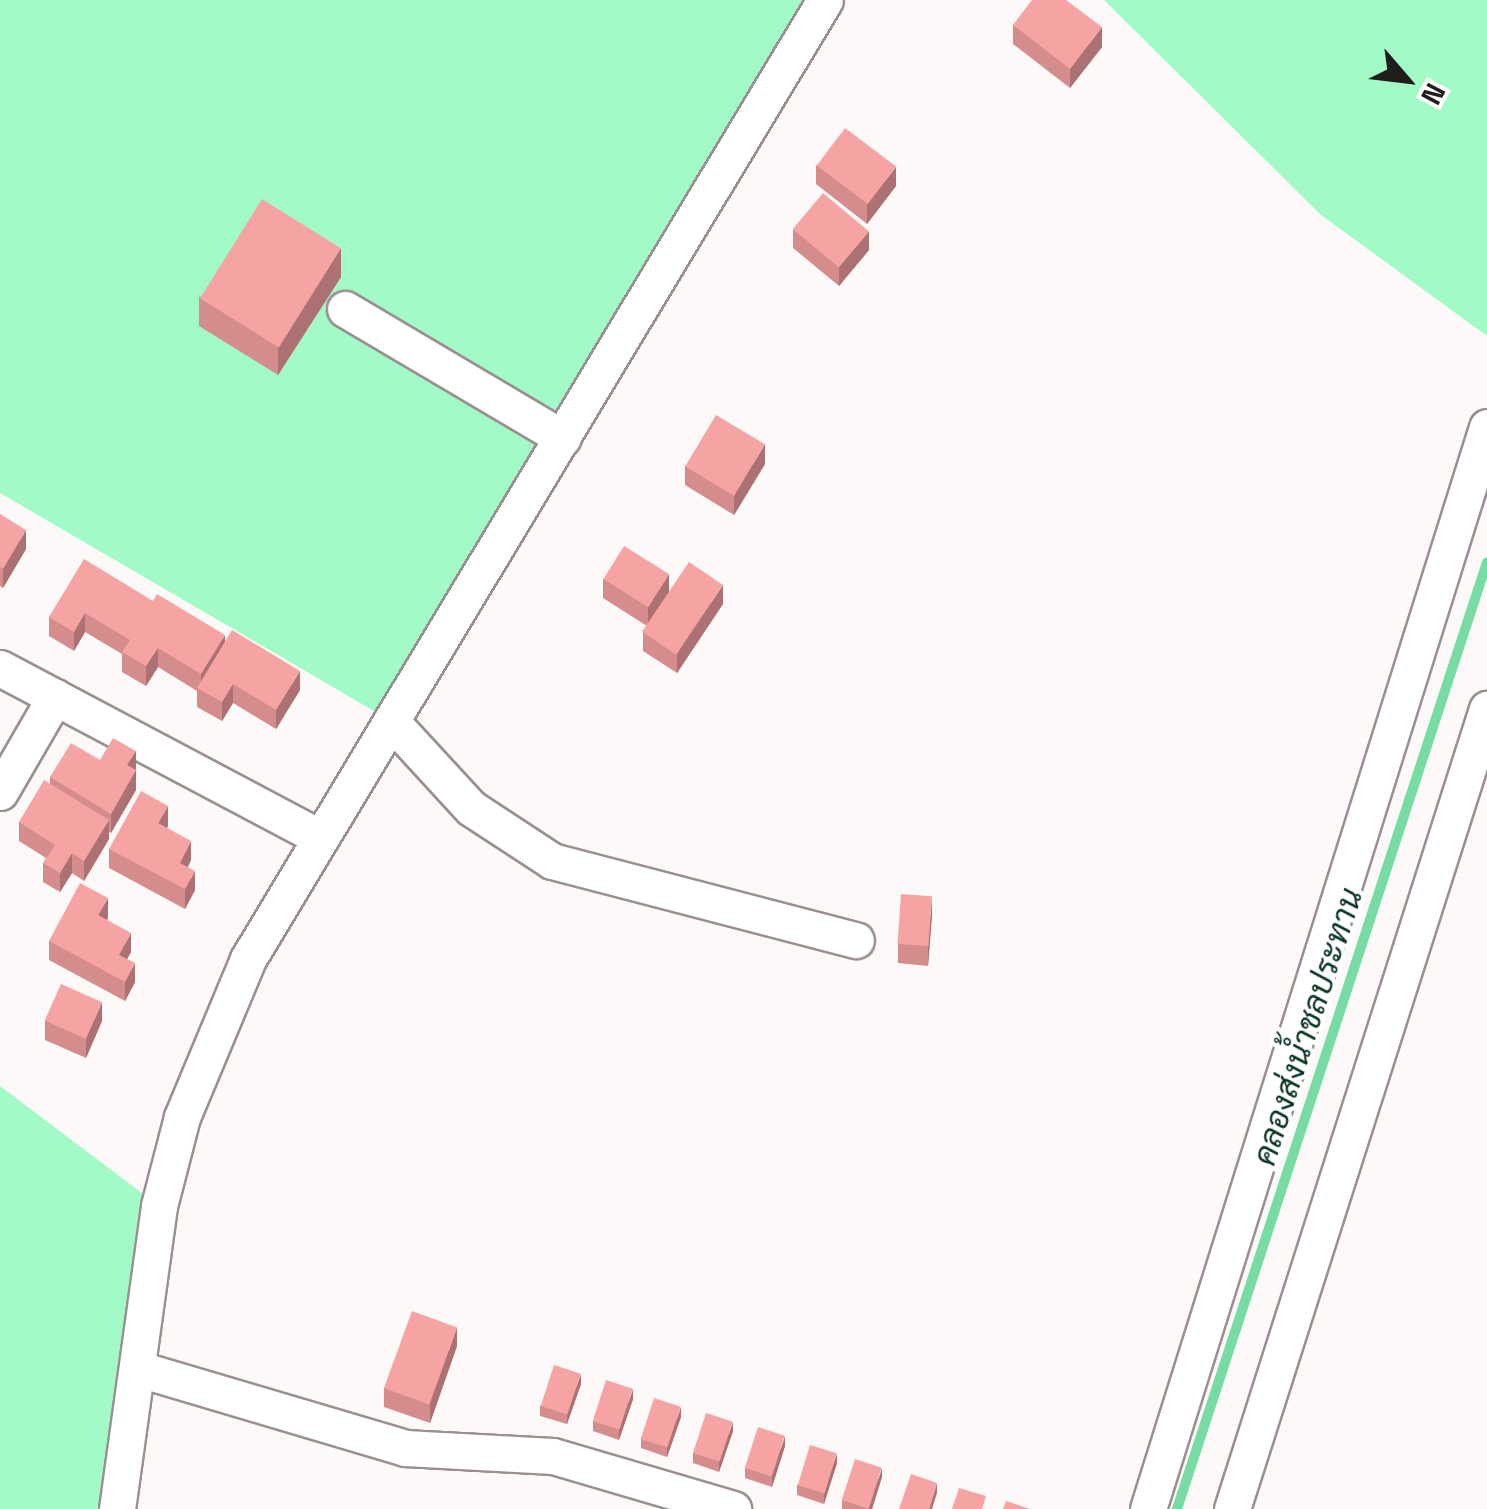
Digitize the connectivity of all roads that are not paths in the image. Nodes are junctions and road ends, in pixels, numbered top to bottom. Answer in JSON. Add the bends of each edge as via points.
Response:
{"nodes":[{"id":1,"x":825,"y":0,"type":"edge"},
{"id":2,"x":345,"y":308,"type":"dead end"},
{"id":3,"x":1487,"y":427,"type":"edge"},
{"id":4,"x":563,"y":438,"type":"junction"},
{"id":5,"x":0,"y":668,"type":"edge"},
{"id":6,"x":55,"y":697,"type":"junction"},
{"id":7,"x":1487,"y":709,"type":"edge"},
{"id":8,"x":392,"y":721,"type":"junction"},
{"id":9,"x":0,"y":792,"type":"edge"},
{"id":10,"x":321,"y":838,"type":"junction"},
{"id":11,"x":856,"y":940,"type":"dead end"},
{"id":12,"x":139,"y":1369,"type":"junction"},
{"id":13,"x":117,"y":1509,"type":"edge"},
{"id":14,"x":733,"y":1509,"type":"edge"},
{"id":15,"x":1148,"y":1509,"type":"edge"},
{"id":16,"x":1232,"y":1509,"type":"edge"}],
"edges":[{"from":1,"to":4,"type":"street"},
{"from":2,"to":4,"type":"street"},
{"from":3,"to":15,"type":"street"},
{"from":4,"to":8,"type":"street"},
{"from":5,"to":6,"type":"street"},
{"from":6,"to":9,"type":"street"},
{"from":6,"to":10,"type":"street"},
{"from":7,"to":16,"type":"street"},
{"from":8,"to":10,"type":"street"},
{"from":8,"to":11,"type":"street","via":[[472,808],[552,860]]},
{"from":10,"to":12,"type":"street","via":[[248,960],[182,1117],[159,1206]]},
{"from":12,"to":13,"type":"street"},
{"from":12,"to":14,"type":"street","via":[[405,1448],[553,1456]]}]}
